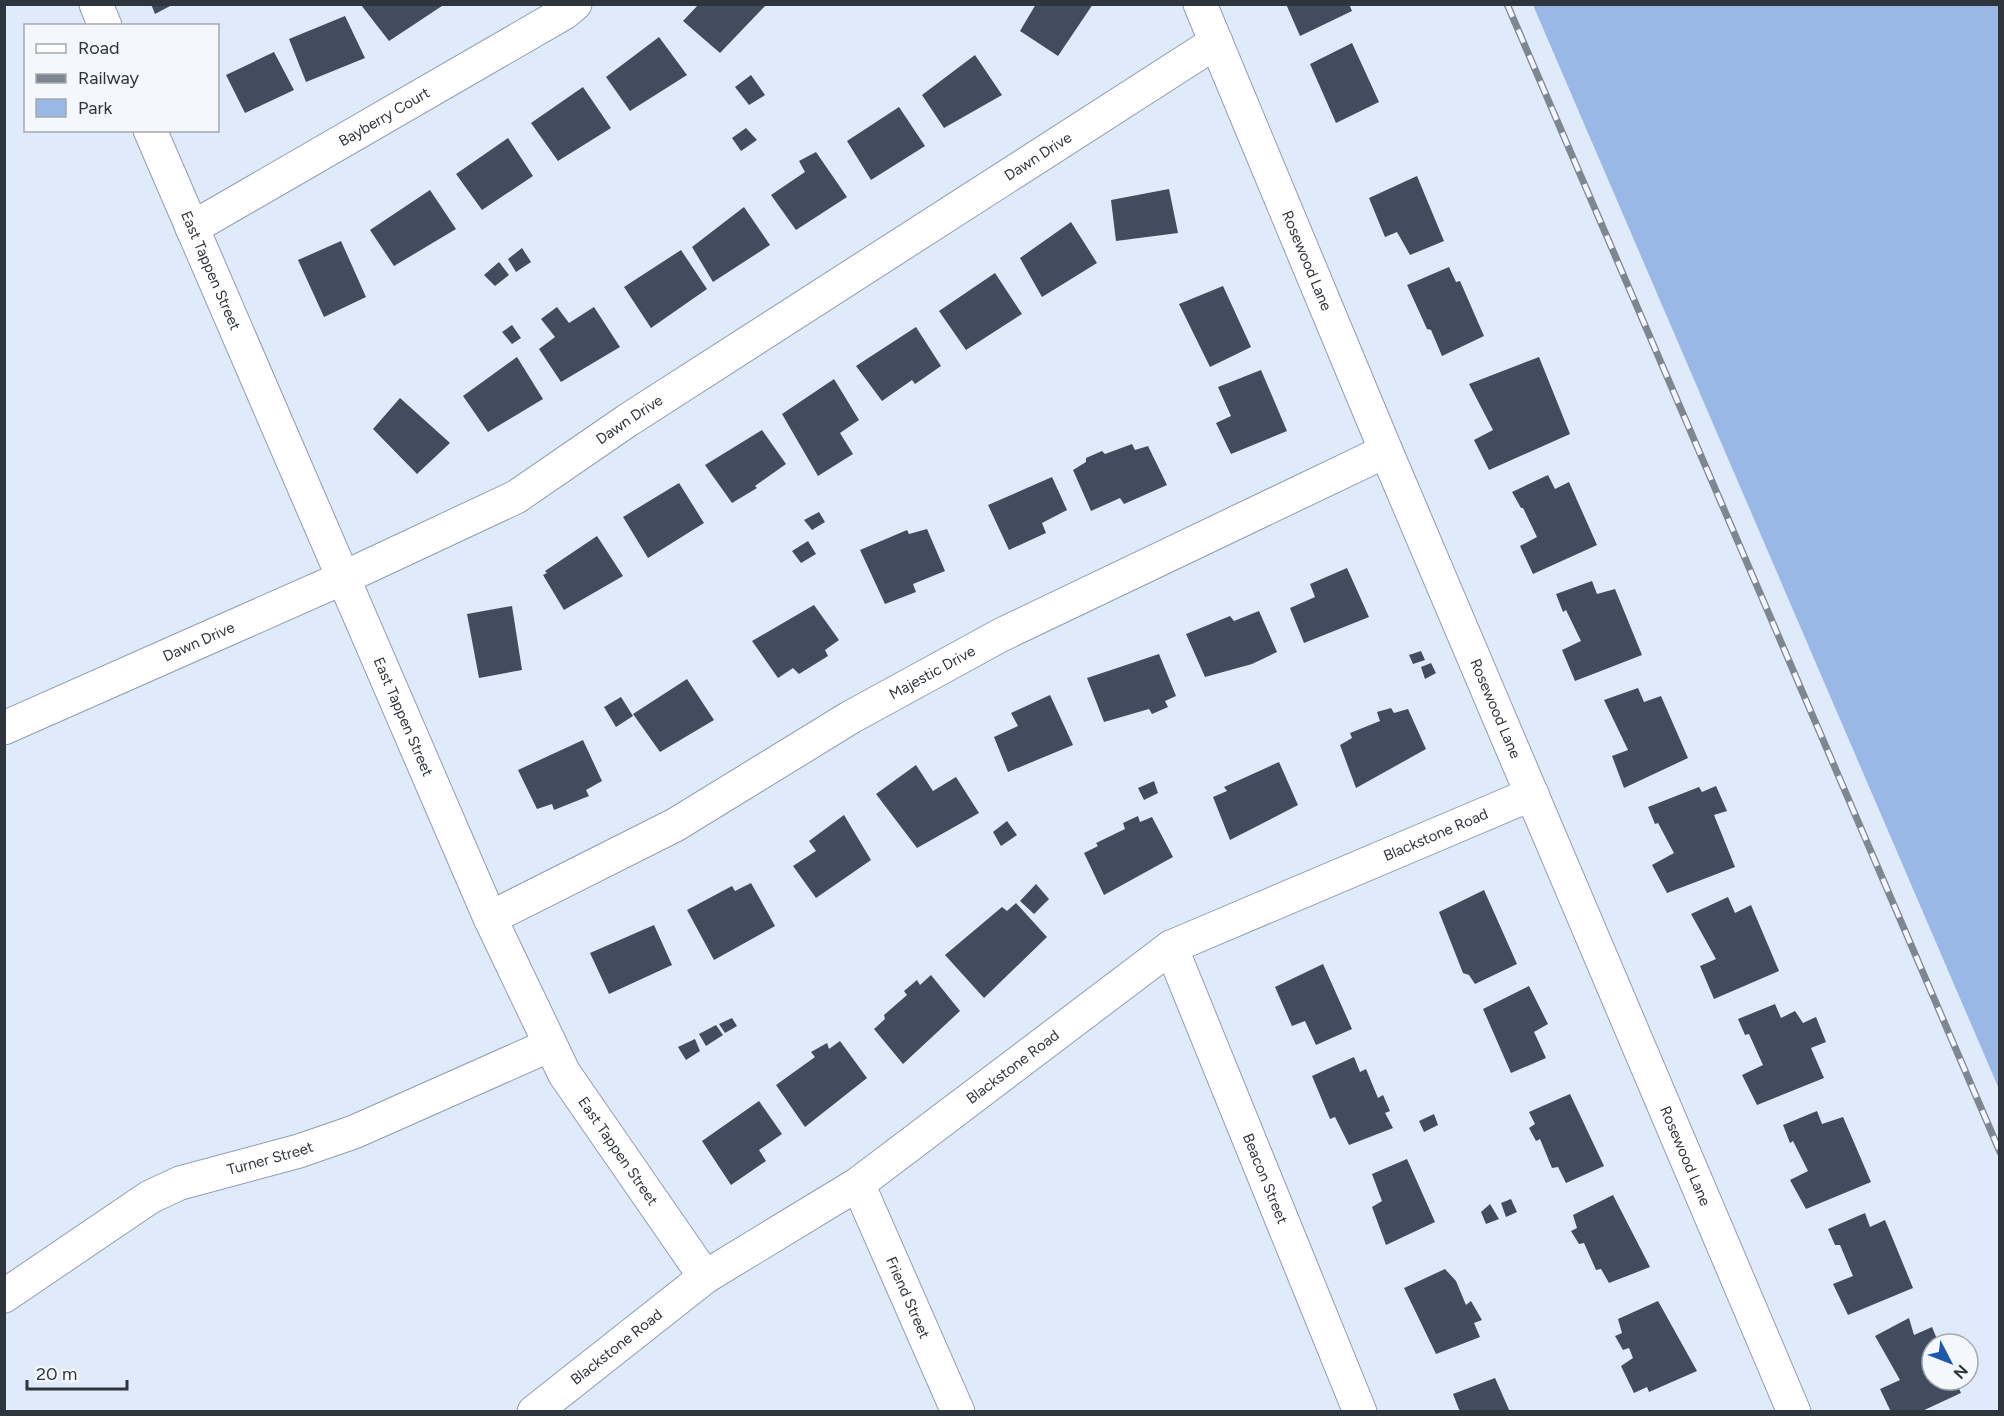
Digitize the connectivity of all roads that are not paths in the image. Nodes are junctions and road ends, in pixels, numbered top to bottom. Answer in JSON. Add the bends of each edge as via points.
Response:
{"nodes":[{"id":1,"x":96,"y":4,"type":"edge"},
{"id":2,"x":575,"y":4,"type":"edge"},
{"id":3,"x":1200,"y":4,"type":"edge"},
{"id":4,"x":104,"y":24,"type":"edge"},
{"id":5,"x":1216,"y":42,"type":"junction"},
{"id":6,"x":151,"y":132,"type":"edge"},
{"id":7,"x":192,"y":228,"type":"junction"},
{"id":8,"x":1386,"y":451,"type":"junction"},
{"id":9,"x":343,"y":578,"type":"junction"},
{"id":10,"x":4,"y":728,"type":"edge"},
{"id":11,"x":1532,"y":794,"type":"junction"},
{"id":12,"x":490,"y":918,"type":"junction"},
{"id":13,"x":1171,"y":946,"type":"junction"},
{"id":14,"x":550,"y":1045,"type":"junction"},
{"id":15,"x":858,"y":1184,"type":"junction"},
{"id":16,"x":705,"y":1277,"type":"junction"},
{"id":17,"x":4,"y":1296,"type":"edge"},
{"id":18,"x":534,"y":1412,"type":"edge"},
{"id":19,"x":958,"y":1412,"type":"edge"},
{"id":20,"x":1360,"y":1412,"type":"edge"},
{"id":21,"x":1794,"y":1412,"type":"edge"}],
"edges":[{"from":1,"to":4,"type":"street"},
{"from":2,"to":7,"type":"street","name":"Bayberry Court"},
{"from":3,"to":5,"type":"street","name":"Rosewood Lane"},
{"from":5,"to":8,"type":"street","name":"Rosewood Lane"},
{"from":5,"to":9,"type":"street","name":"Dawn Drive","via":[[628,420],[516,497]]},
{"from":6,"to":7,"type":"street","name":"East Tappen Street"},
{"from":7,"to":9,"type":"street","name":"East Tappen Street"},
{"from":8,"to":11,"type":"street","name":"Rosewood Lane"},
{"from":8,"to":12,"type":"street","name":"Majestic Drive","via":[[1002,635],[851,717],[675,825]]},
{"from":9,"to":10,"type":"street","name":"Dawn Drive"},
{"from":9,"to":12,"type":"street","name":"East Tappen Street"},
{"from":11,"to":13,"type":"street","name":"Blackstone Road"},
{"from":11,"to":21,"type":"street","name":"Rosewood Lane"},
{"from":12,"to":14,"type":"street","name":"East Tappen Street"},
{"from":13,"to":15,"type":"street","name":"Blackstone Road"},
{"from":13,"to":20,"type":"street","name":"Beacon Street"},
{"from":14,"to":16,"type":"street","name":"East Tappen Street","via":[[564,1073]]},
{"from":14,"to":17,"type":"street","name":"Turner Street","via":[[354,1132],[160,1192]]},
{"from":15,"to":16,"type":"street","name":"Blackstone Road"},
{"from":15,"to":19,"type":"street","name":"Friend Street"},
{"from":16,"to":18,"type":"street","name":"Blackstone Road"}]}
